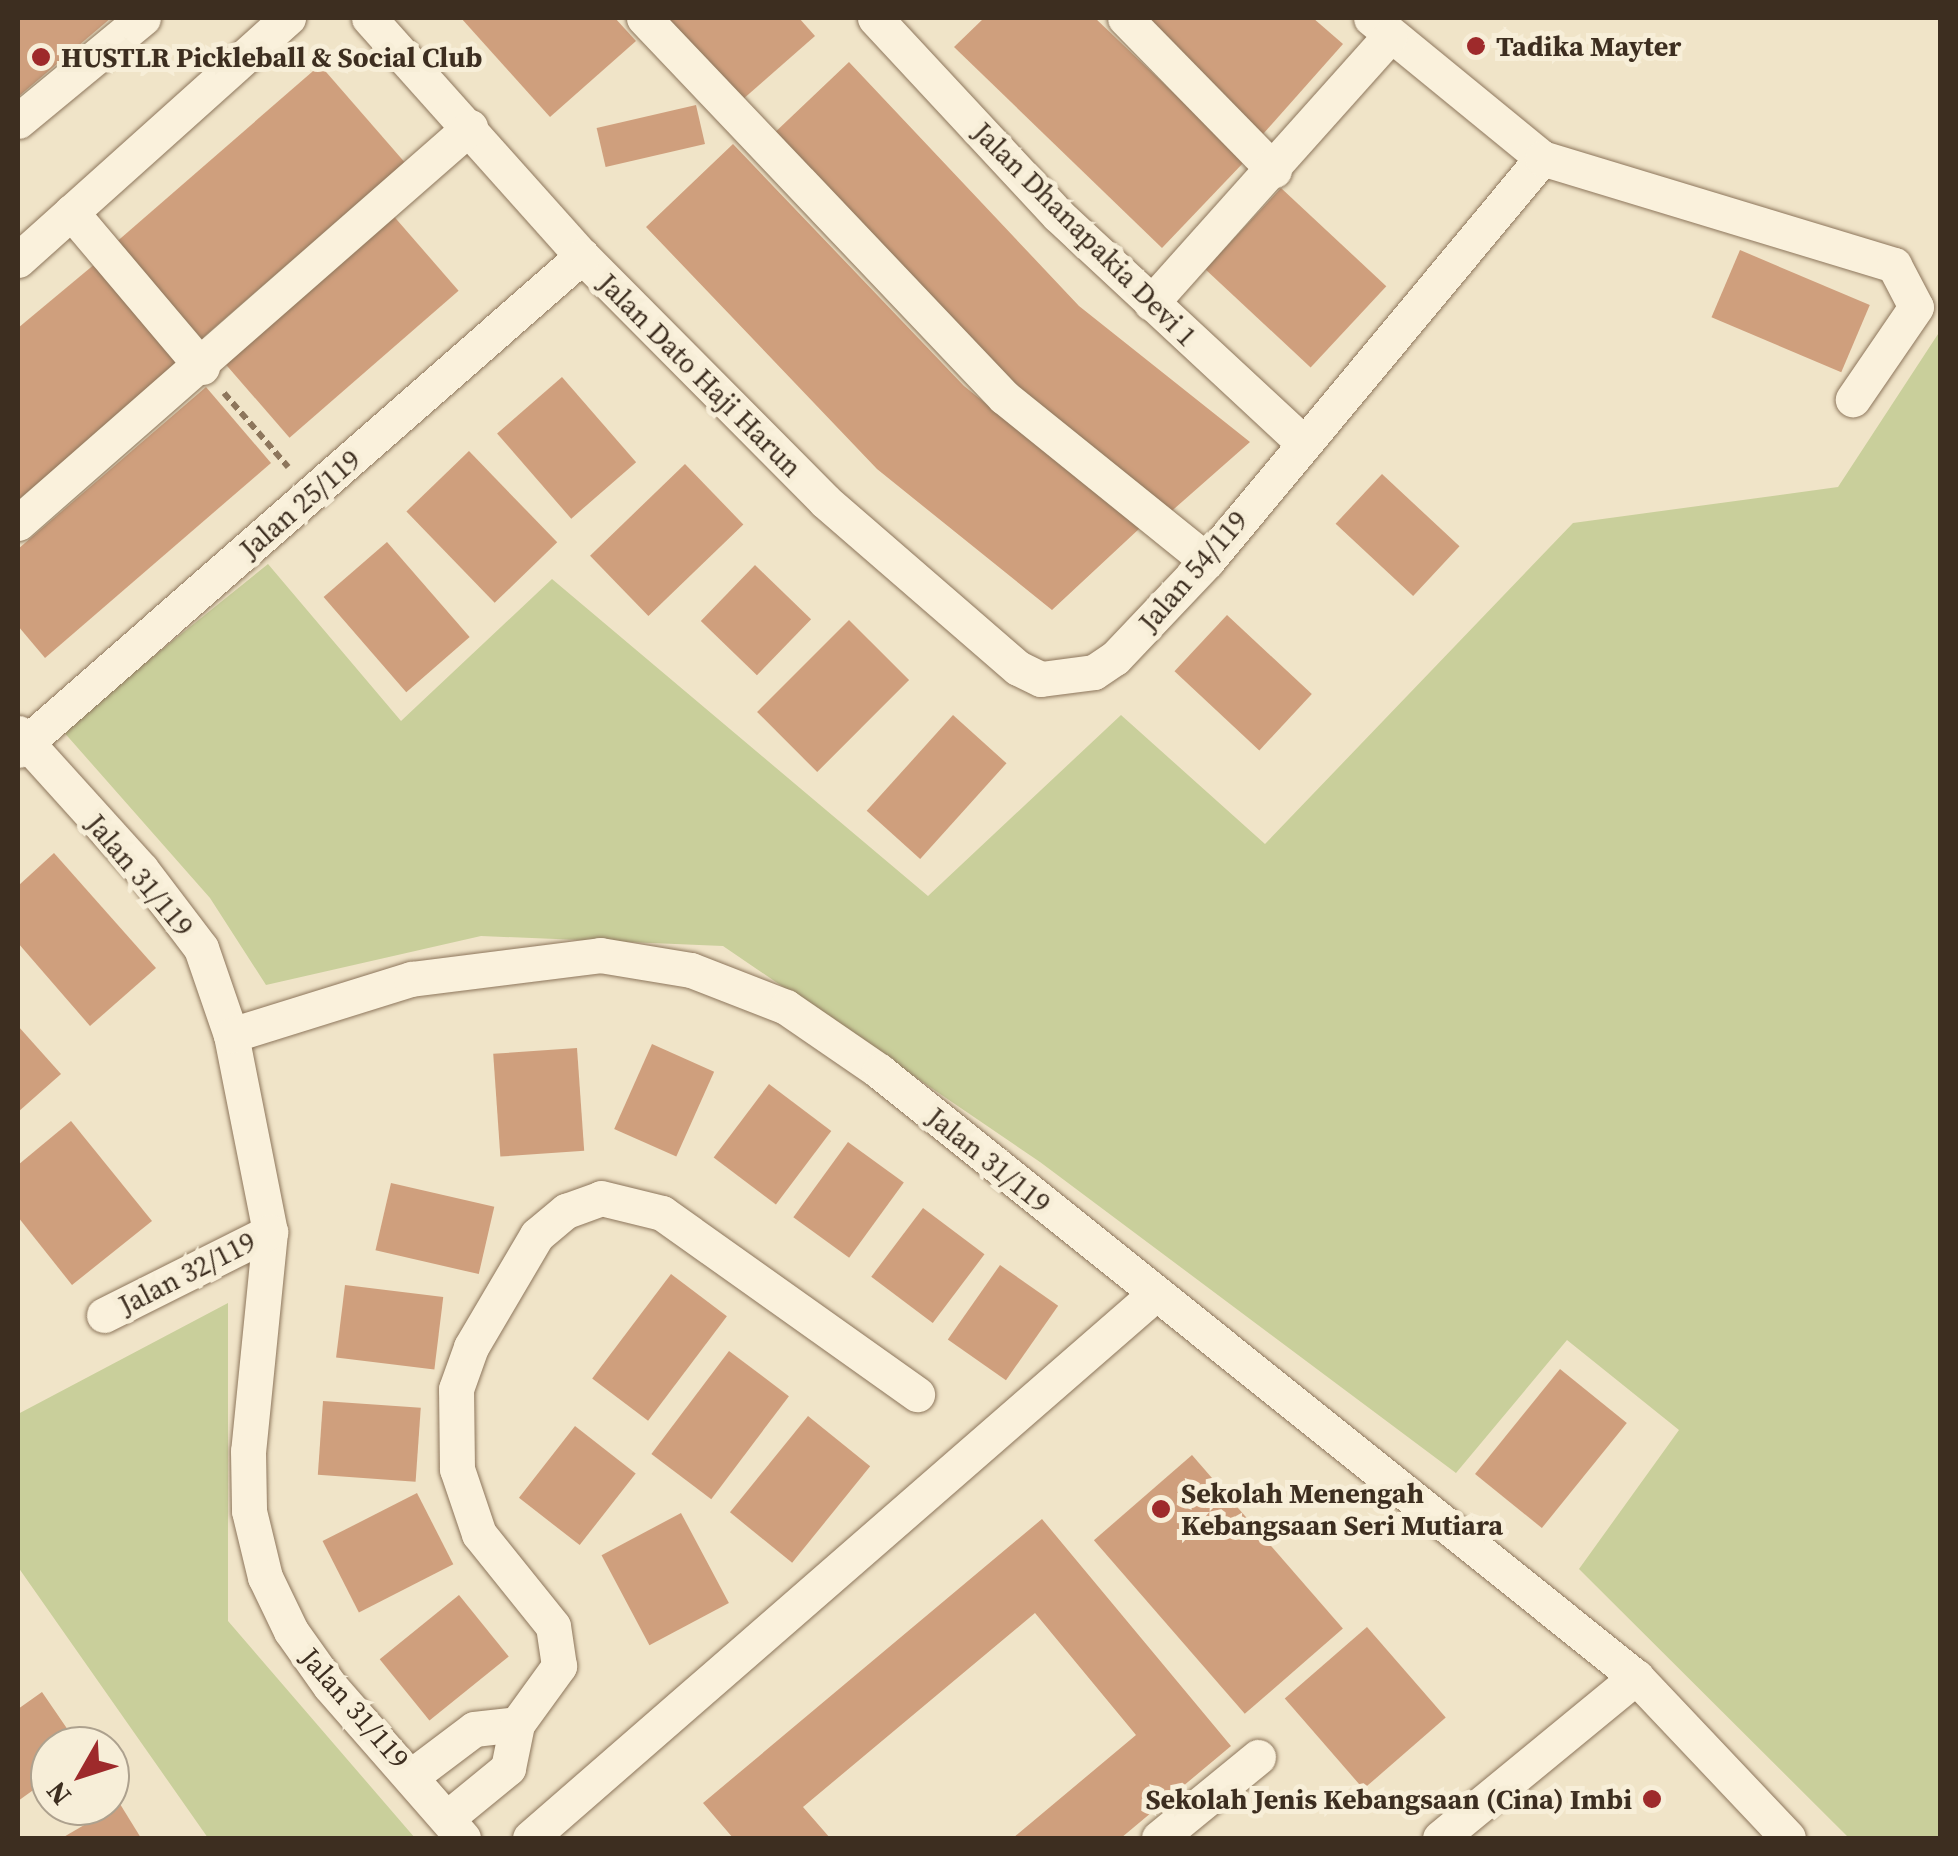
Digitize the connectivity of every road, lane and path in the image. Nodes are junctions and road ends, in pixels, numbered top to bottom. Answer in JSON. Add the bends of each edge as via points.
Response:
{"nodes":[{"id":1,"x":143,"y":18,"type":"edge"},
{"id":2,"x":288,"y":18,"type":"edge"},
{"id":3,"x":370,"y":18,"type":"edge"},
{"id":4,"x":644,"y":18,"type":"edge"},
{"id":5,"x":876,"y":18,"type":"edge"},
{"id":6,"x":1125,"y":18,"type":"edge"},
{"id":7,"x":1380,"y":27,"type":"edge"},
{"id":8,"x":18,"y":121,"type":"edge"},
{"id":9,"x":470,"y":128,"type":"junction"},
{"id":10,"x":1542,"y":158,"type":"junction"},
{"id":11,"x":1274,"y":170,"type":"junction"},
{"id":12,"x":71,"y":212,"type":"junction"},
{"id":13,"x":582,"y":256,"type":"junction"},
{"id":14,"x":18,"y":260,"type":"edge"},
{"id":15,"x":1151,"y":303,"type":"junction"},
{"id":16,"x":202,"y":367,"type":"junction"},
{"id":17,"x":1853,"y":399,"type":"dead end"},
{"id":18,"x":1302,"y":442,"type":"junction"},
{"id":19,"x":311,"y":494,"type":"junction"},
{"id":20,"x":18,"y":523,"type":"edge"},
{"id":21,"x":1206,"y":561,"type":"junction"},
{"id":22,"x":1069,"y":679,"type":"joint"},
{"id":23,"x":20,"y":742,"type":"edge"},
{"id":24,"x":231,"y":1035,"type":"junction"},
{"id":25,"x":270,"y":1232,"type":"junction"},
{"id":26,"x":1155,"y":1294,"type":"junction"},
{"id":27,"x":104,"y":1315,"type":"dead end"},
{"id":28,"x":917,"y":1394,"type":"dead end"},
{"id":29,"x":1636,"y":1677,"type":"junction"},
{"id":30,"x":517,"y":1724,"type":"junction"},
{"id":31,"x":1258,"y":1757,"type":"dead end"},
{"id":32,"x":413,"y":1776,"type":"junction"},
{"id":33,"x":455,"y":1828,"type":"edge"},
{"id":34,"x":530,"y":1838,"type":"edge"},
{"id":35,"x":1159,"y":1838,"type":"edge"},
{"id":36,"x":1440,"y":1838,"type":"edge"},
{"id":37,"x":1788,"y":1838,"type":"edge"}],
"edges":[{"from":1,"to":8,"type":"street"},
{"from":2,"to":12,"type":"street"},
{"from":3,"to":9,"type":"street","name":"Jalan Dato Haji Harun"},
{"from":4,"to":21,"type":"street","via":[[1004,397]]},
{"from":5,"to":15,"type":"street","name":"Jalan Dhanapakia Devi 1","via":[[1058,215]]},
{"from":6,"to":11,"type":"street"},
{"from":7,"to":10,"type":"street"},
{"from":7,"to":11,"type":"street"},
{"from":9,"to":13,"type":"street","name":"Jalan Dato Haji Harun"},
{"from":9,"to":16,"type":"street"},
{"from":10,"to":17,"type":"street","via":[[1894,265],[1916,307]]},
{"from":10,"to":18,"type":"street","name":"Jalan 54/119"},
{"from":11,"to":15,"type":"street"},
{"from":12,"to":14,"type":"street"},
{"from":12,"to":16,"type":"street"},
{"from":13,"to":19,"type":"street","name":"Jalan 25/119"},
{"from":13,"to":22,"type":"street","name":"Jalan Dato Haji Harun","via":[[840,514],[1018,668],[1041,679]]},
{"from":15,"to":18,"type":"street","name":"Jalan Dhanapakia Devi 1"},
{"from":16,"to":19,"type":"path"},
{"from":16,"to":20,"type":"street"},
{"from":18,"to":21,"type":"street","name":"Jalan 54/119"},
{"from":19,"to":23,"type":"street","name":"Jalan 25/119"},
{"from":21,"to":22,"type":"street","name":"Jalan 54/119","via":[[1116,658]]},
{"from":23,"to":24,"type":"street","name":"Jalan 31/119","via":[[141,869],[200,948]]},
{"from":24,"to":25,"type":"street","name":"Jalan 31/119"},
{"from":24,"to":26,"type":"street","name":"Jalan 31/119","via":[[411,979],[514,962],[600,954],[691,970],[786,1007],[879,1072]]},
{"from":25,"to":27,"type":"street","name":"Jalan 32/119"},
{"from":25,"to":32,"type":"street","name":"Jalan 31/119","via":[[248,1451],[249,1511],[264,1578],[330,1686]]},
{"from":26,"to":29,"type":"street","name":"Jalan 31/119"},
{"from":26,"to":34,"type":"street"},
{"from":28,"to":30,"type":"street","via":[[662,1213],[601,1198],[566,1212],[537,1235],[471,1348],[456,1389],[457,1469],[478,1534],[553,1626],[559,1666]]},
{"from":29,"to":36,"type":"street"},
{"from":29,"to":37,"type":"street","name":"Jalan 31/119"},
{"from":30,"to":32,"type":"street","via":[[474,1729]]},
{"from":30,"to":33,"type":"street","via":[[508,1768]]},
{"from":31,"to":35,"type":"street"},
{"from":32,"to":33,"type":"street","name":"Jalan 31/119"}]}
